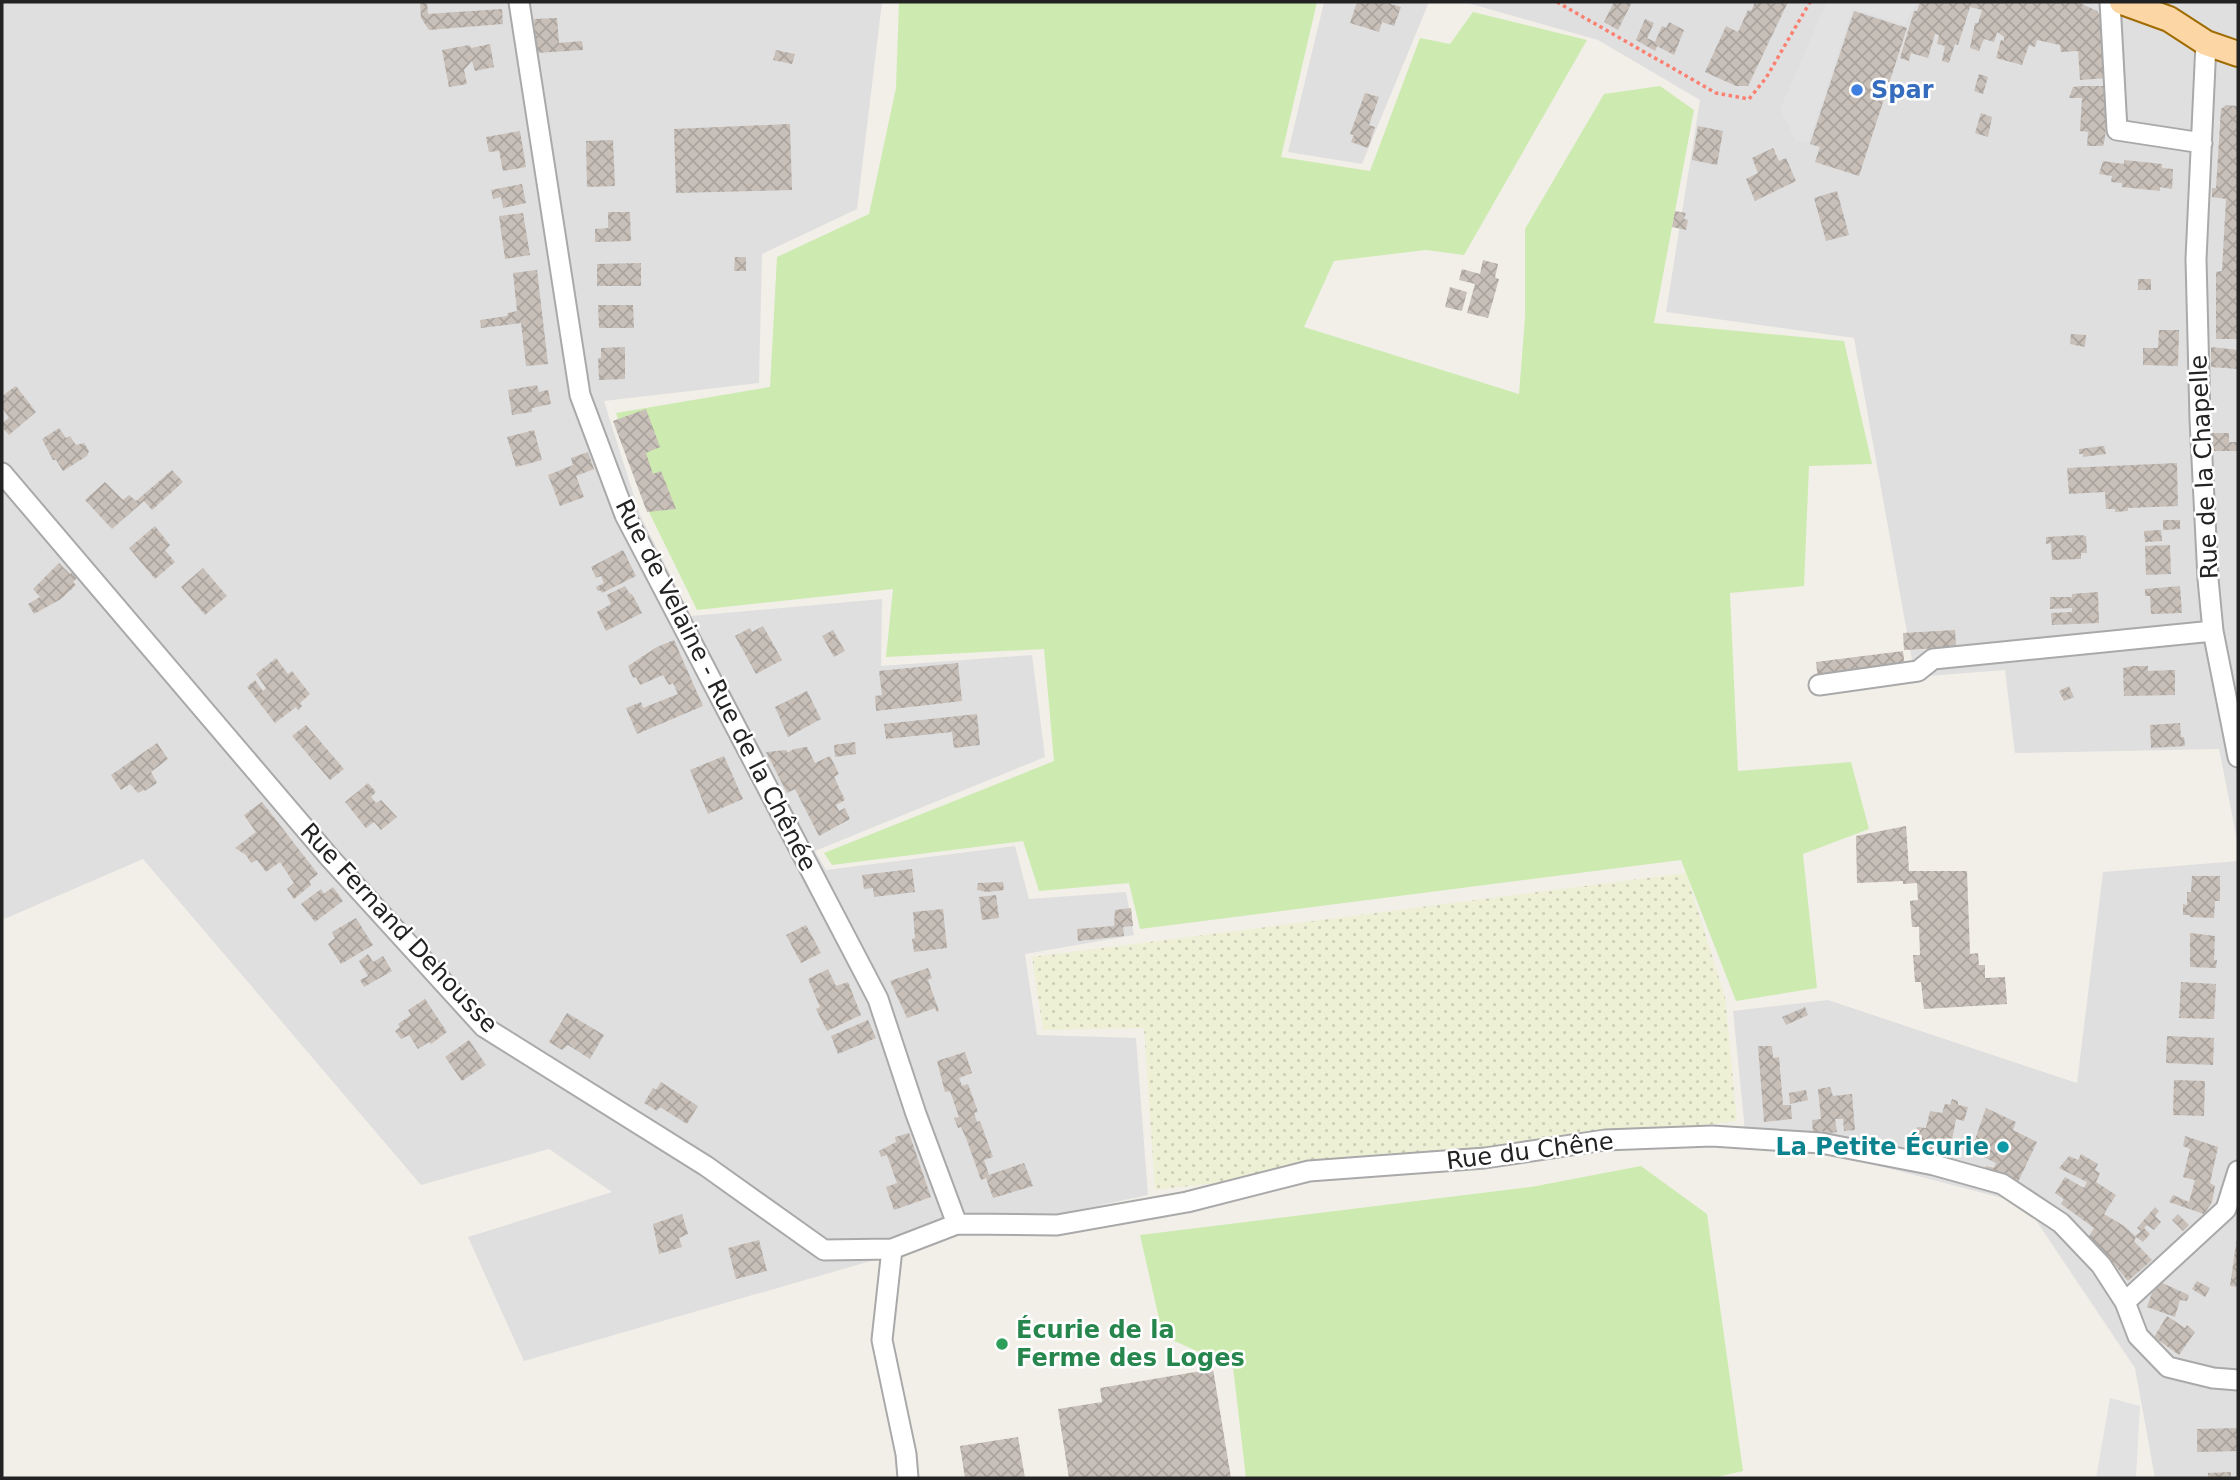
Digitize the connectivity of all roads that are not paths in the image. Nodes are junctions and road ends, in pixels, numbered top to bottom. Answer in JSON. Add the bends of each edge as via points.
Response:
{"nodes":[{"id":1,"x":519,"y":2,"type":"edge"},
{"id":2,"x":2110,"y":2,"type":"edge"},
{"id":3,"x":2122,"y":2,"type":"edge"},
{"id":4,"x":2175,"y":10,"type":"edge"},
{"id":5,"x":2206,"y":43,"type":"junction"},
{"id":6,"x":2238,"y":54,"type":"edge"},
{"id":7,"x":2202,"y":143,"type":"junction"},
{"id":8,"x":2,"y":473,"type":"edge"},
{"id":9,"x":2213,"y":631,"type":"junction"},
{"id":10,"x":1819,"y":685,"type":"dead end"},
{"id":11,"x":2238,"y":757,"type":"edge"},
{"id":12,"x":2238,"y":1171,"type":"edge"},
{"id":13,"x":957,"y":1224,"type":"junction"},
{"id":14,"x":892,"y":1249,"type":"junction"},
{"id":15,"x":2125,"y":1302,"type":"junction"},
{"id":16,"x":2238,"y":1380,"type":"edge"},
{"id":17,"x":908,"y":1478,"type":"edge"}],
"edges":[{"from":1,"to":13,"type":"street","name":"Rue de Velaine - Rue de la Chênée","via":[[580,396],[625,515],[878,999]]},
{"from":2,"to":7,"type":"street","via":[[2117,130]]},
{"from":3,"to":4,"type":"main road"},
{"from":4,"to":5,"type":"main road"},
{"from":5,"to":6,"type":"main road"},
{"from":5,"to":7,"type":"street","name":"Rue de la Chapelle"},
{"from":7,"to":9,"type":"street","name":"Rue de la Chapelle","via":[[2196,259]]},
{"from":8,"to":14,"type":"street","name":"Rue Fernand Dehousse","via":[[330,858],[484,1027],[706,1166],[824,1250]]},
{"from":9,"to":10,"type":"street","via":[[1933,659],[1918,671]]},
{"from":9,"to":11,"type":"street","name":"Rue de la Chapelle"},
{"from":12,"to":15,"type":"street","via":[[2226,1209]]},
{"from":13,"to":14,"type":"street","name":"Rue du Chêne"},
{"from":13,"to":15,"type":"street","name":"Rue du Chêne","via":[[1057,1225],[1187,1202],[1308,1171],[1485,1158],[1605,1140],[1713,1136],[1821,1143],[1934,1165],[2002,1184],[2061,1223],[2101,1265]]},
{"from":14,"to":17,"type":"street","via":[[882,1340]]},
{"from":15,"to":16,"type":"street","via":[[2138,1336],[2168,1367]]}]}
